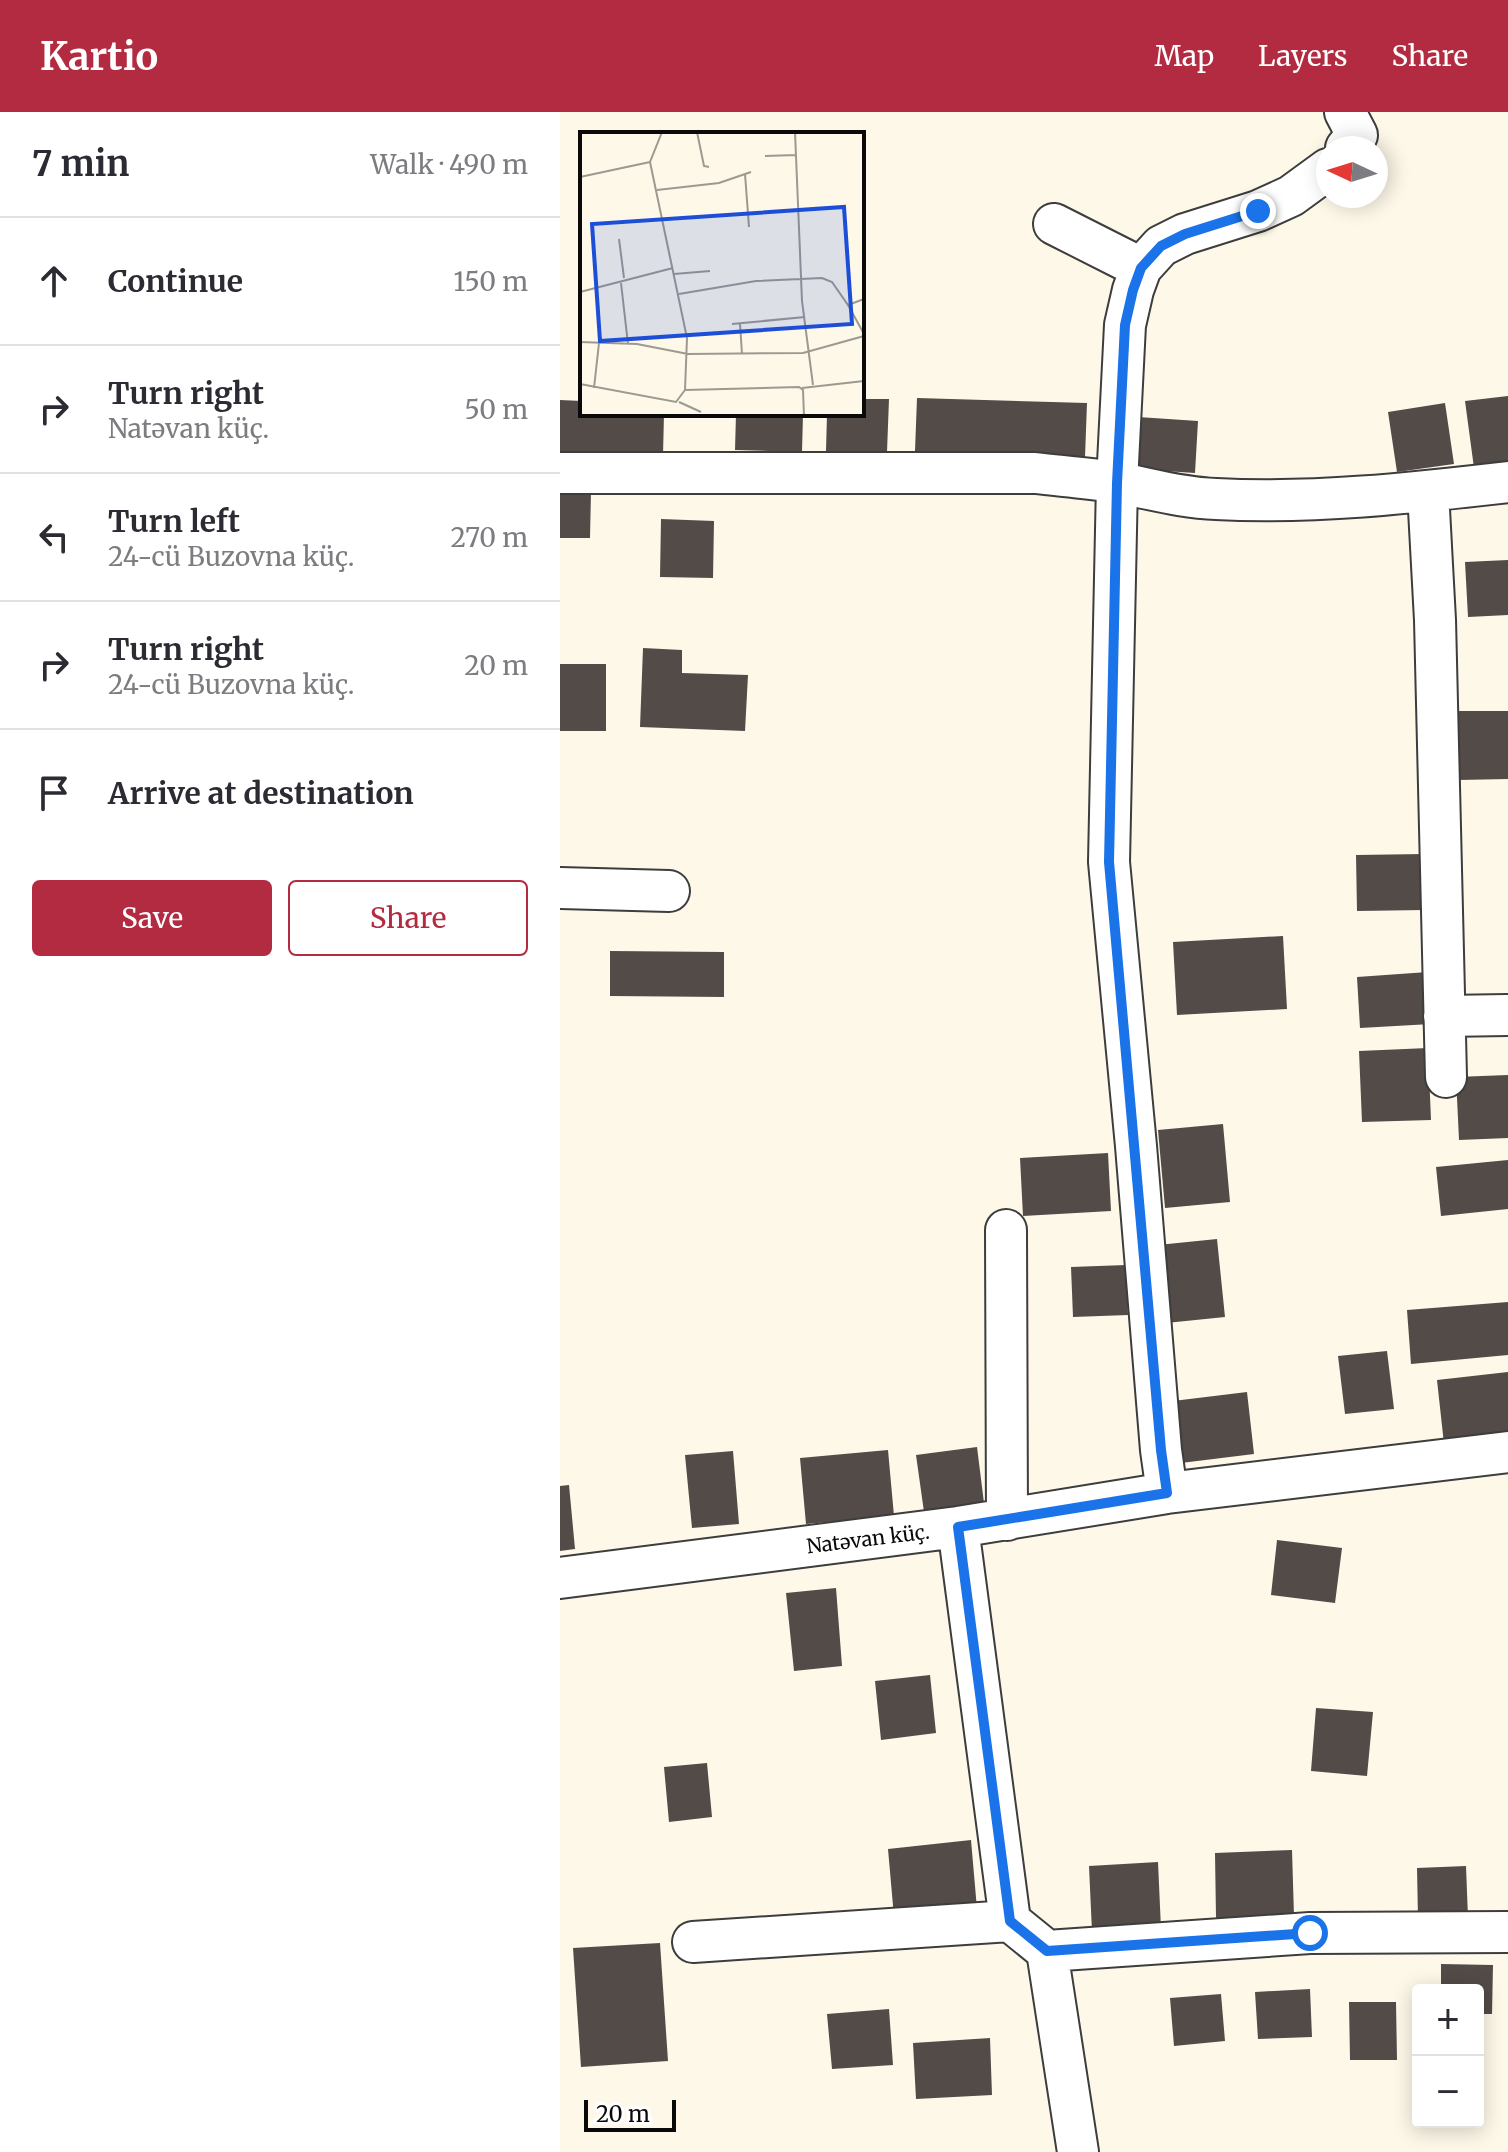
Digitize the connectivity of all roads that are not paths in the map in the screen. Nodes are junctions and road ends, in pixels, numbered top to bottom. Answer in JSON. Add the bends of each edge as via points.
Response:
{"nodes":[{"id":1,"x":1316,"y":178,"type":"edge"},
{"id":2,"x":1054,"y":224,"type":"dead end"},
{"id":3,"x":1141,"y":268,"type":"junction"},
{"id":4,"x":560,"y":473,"type":"edge"},
{"id":5,"x":1508,"y":482,"type":"edge"},
{"id":6,"x":1117,"y":483,"type":"junction"},
{"id":7,"x":1428,"y":491,"type":"junction"},
{"id":8,"x":560,"y":888,"type":"edge"},
{"id":9,"x":669,"y":891,"type":"dead end"},
{"id":10,"x":1508,"y":1015,"type":"edge"},
{"id":11,"x":1444,"y":1016,"type":"junction"},
{"id":12,"x":1446,"y":1077,"type":"dead end"},
{"id":13,"x":1006,"y":1230,"type":"dead end"},
{"id":14,"x":1508,"y":1452,"type":"edge"},
{"id":15,"x":1167,"y":1493,"type":"junction"},
{"id":16,"x":1007,"y":1520,"type":"junction"},
{"id":17,"x":958,"y":1527,"type":"junction"},
{"id":18,"x":560,"y":1578,"type":"edge"},
{"id":19,"x":1010,"y":1921,"type":"junction"},
{"id":20,"x":1508,"y":1932,"type":"edge"},
{"id":21,"x":693,"y":1942,"type":"dead end"},
{"id":22,"x":1047,"y":1951,"type":"junction"},
{"id":23,"x":1078,"y":2152,"type":"edge"}],
"edges":[{"from":1,"to":3,"type":"street","via":[[1258,211],[1161,246]]},
{"from":2,"to":3,"type":"street"},
{"from":3,"to":6,"type":"street","via":[[1125,325]]},
{"from":4,"to":6,"type":"street","via":[[1035,473]]},
{"from":5,"to":7,"type":"street"},
{"from":6,"to":7,"type":"street","via":[[1215,499]]},
{"from":6,"to":15,"type":"street","via":[[1109,862]]},
{"from":7,"to":11,"type":"street"},
{"from":8,"to":9,"type":"street"},
{"from":10,"to":11,"type":"street"},
{"from":11,"to":12,"type":"street"},
{"from":13,"to":16,"type":"street"},
{"from":14,"to":15,"type":"street","name":"Natəvan küç."},
{"from":15,"to":16,"type":"street","name":"Natəvan küç."},
{"from":16,"to":17,"type":"street","name":"Natəvan küç."},
{"from":17,"to":18,"type":"street","name":"Natəvan küç."},
{"from":17,"to":19,"type":"street"},
{"from":19,"to":21,"type":"street"},
{"from":19,"to":22,"type":"street"},
{"from":20,"to":22,"type":"street","via":[[1310,1933]]},
{"from":22,"to":23,"type":"street"}]}
